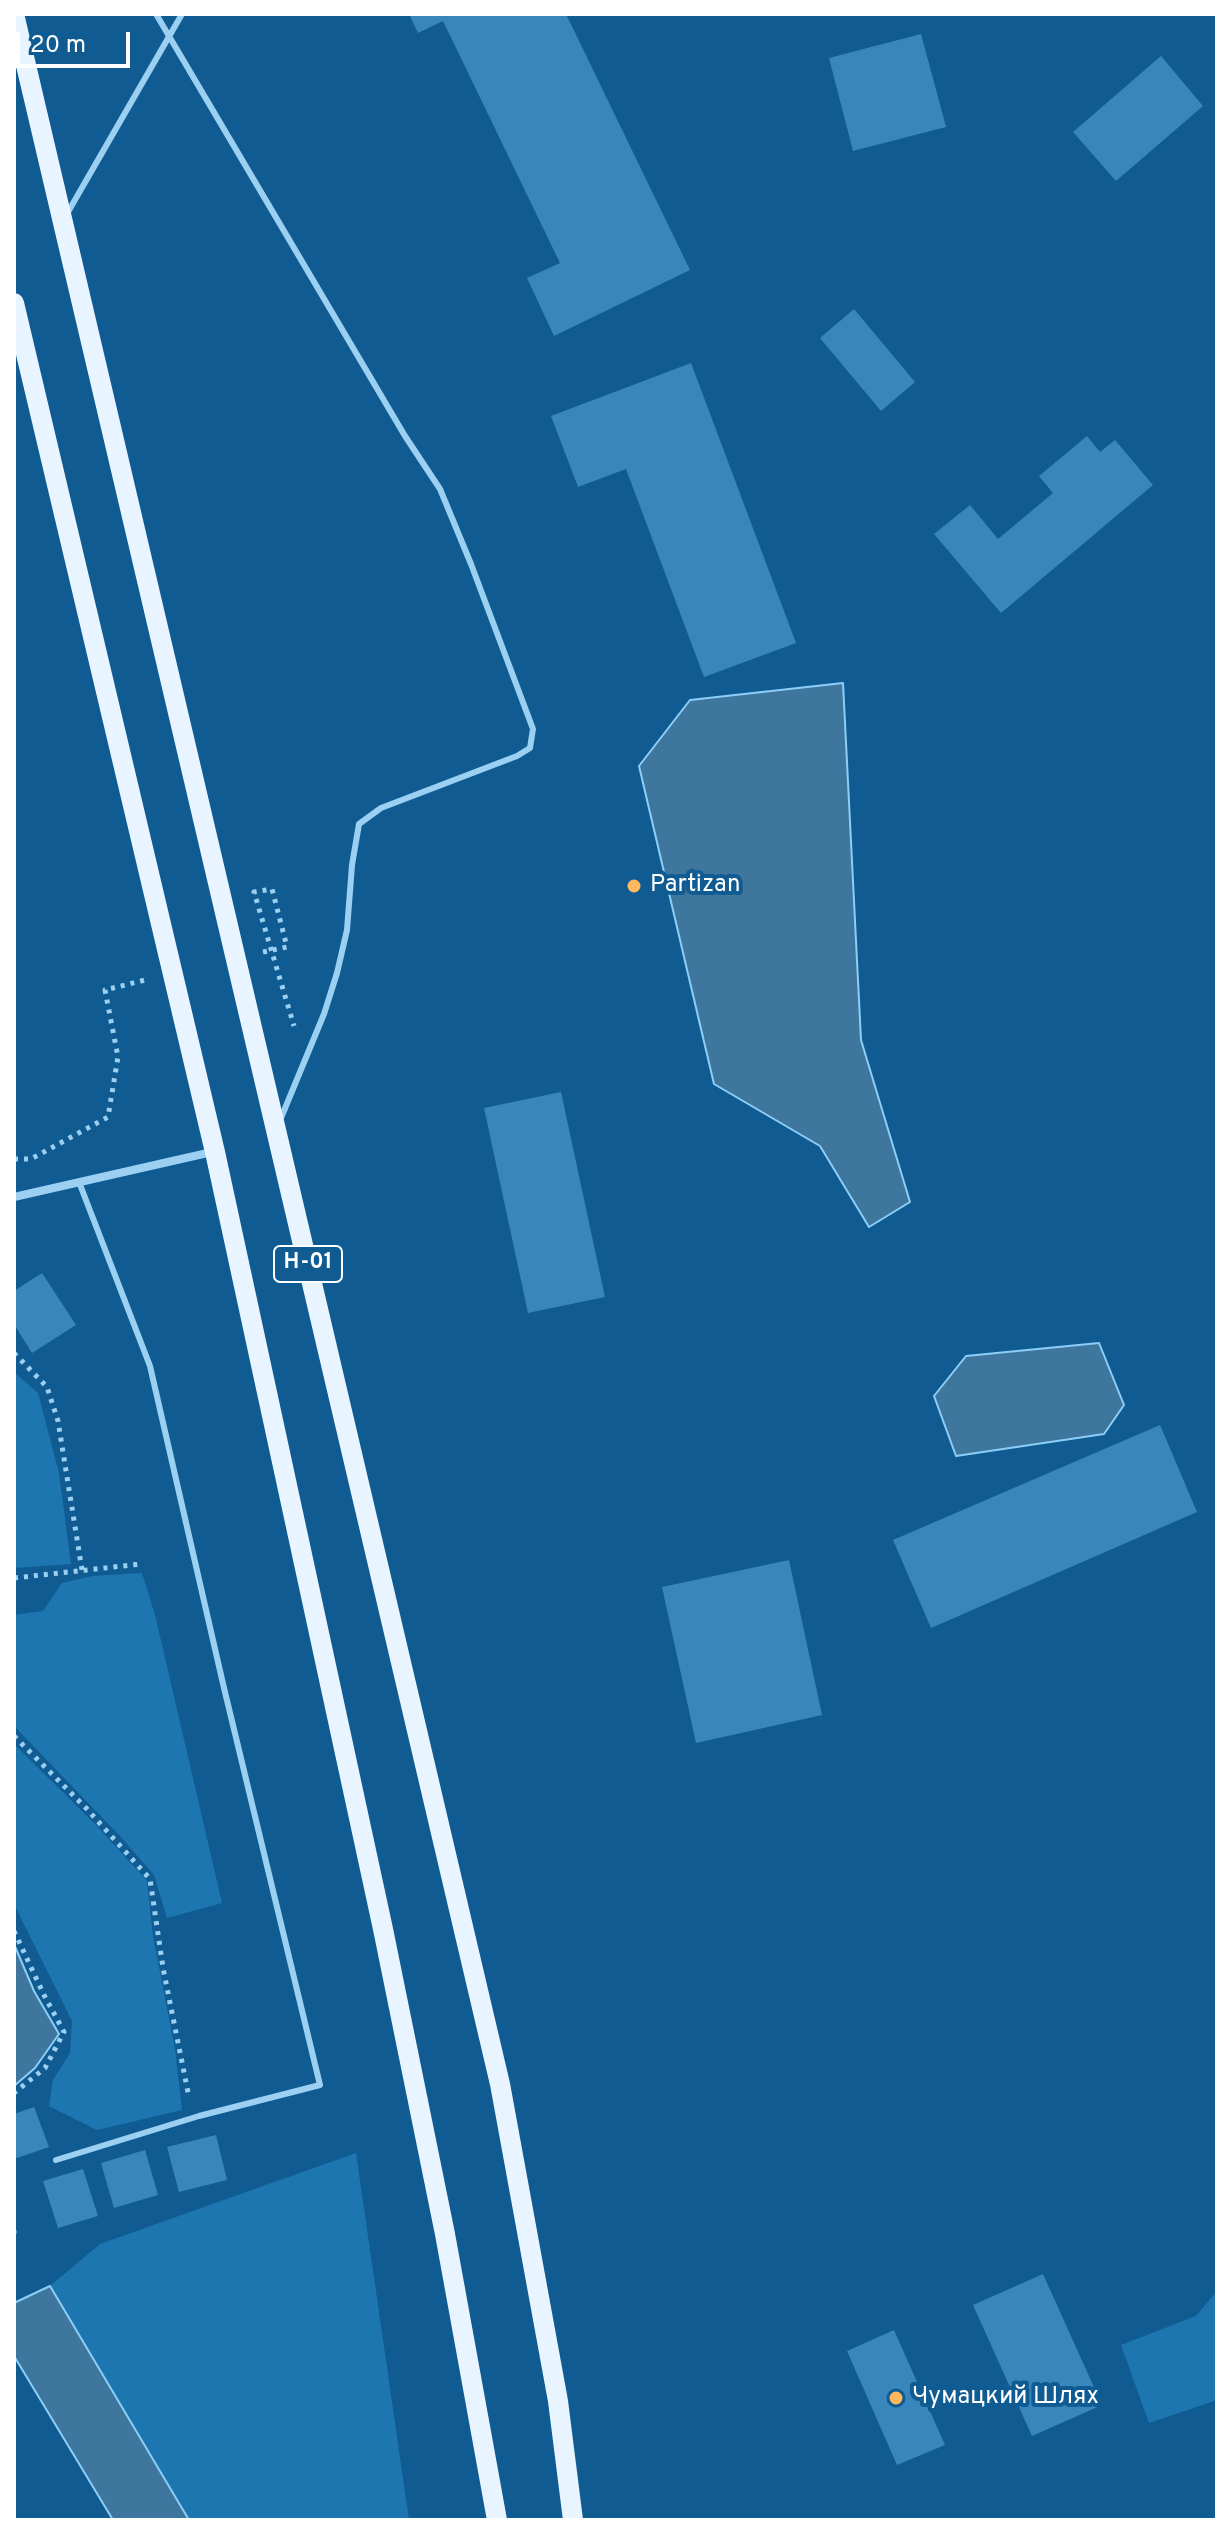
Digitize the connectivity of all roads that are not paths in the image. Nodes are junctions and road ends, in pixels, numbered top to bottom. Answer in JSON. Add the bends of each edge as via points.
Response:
{"nodes":[{"id":1,"x":14,"y":14,"type":"edge"},
{"id":2,"x":156,"y":14,"type":"edge"},
{"id":3,"x":182,"y":14,"type":"edge"},
{"id":4,"x":168,"y":38,"type":"junction"},
{"id":5,"x":62,"y":220,"type":"junction"},
{"id":6,"x":14,"y":303,"type":"edge"},
{"id":7,"x":276,"y":1128,"type":"junction"},
{"id":8,"x":215,"y":1152,"type":"junction"},
{"id":9,"x":79,"y":1182,"type":"junction"},
{"id":10,"x":14,"y":1197,"type":"edge"},
{"id":11,"x":56,"y":2160,"type":"dead end"},
{"id":12,"x":497,"y":2520,"type":"edge"},
{"id":13,"x":573,"y":2520,"type":"edge"}],
"edges":[{"from":1,"to":5,"type":"main road","number":"Н-01"},
{"from":2,"to":4,"type":"lane"},
{"from":3,"to":4,"type":"lane"},
{"from":4,"to":5,"type":"lane"},
{"from":4,"to":7,"type":"lane","via":[[440,489],[533,729],[530,748],[517,756],[381,808],[359,824],[347,930],[324,1014]]},
{"from":5,"to":7,"type":"main road","number":"Н-01"},
{"from":6,"to":8,"type":"main road","number":"Н-01"},
{"from":7,"to":13,"type":"main road","number":"Н-01","via":[[500,2084],[558,2401]]},
{"from":8,"to":9,"type":"street"},
{"from":8,"to":12,"type":"main road","number":"Н-01","via":[[386,1945]]},
{"from":9,"to":10,"type":"street"},
{"from":9,"to":11,"type":"lane","via":[[150,1366],[320,2085]]}]}
